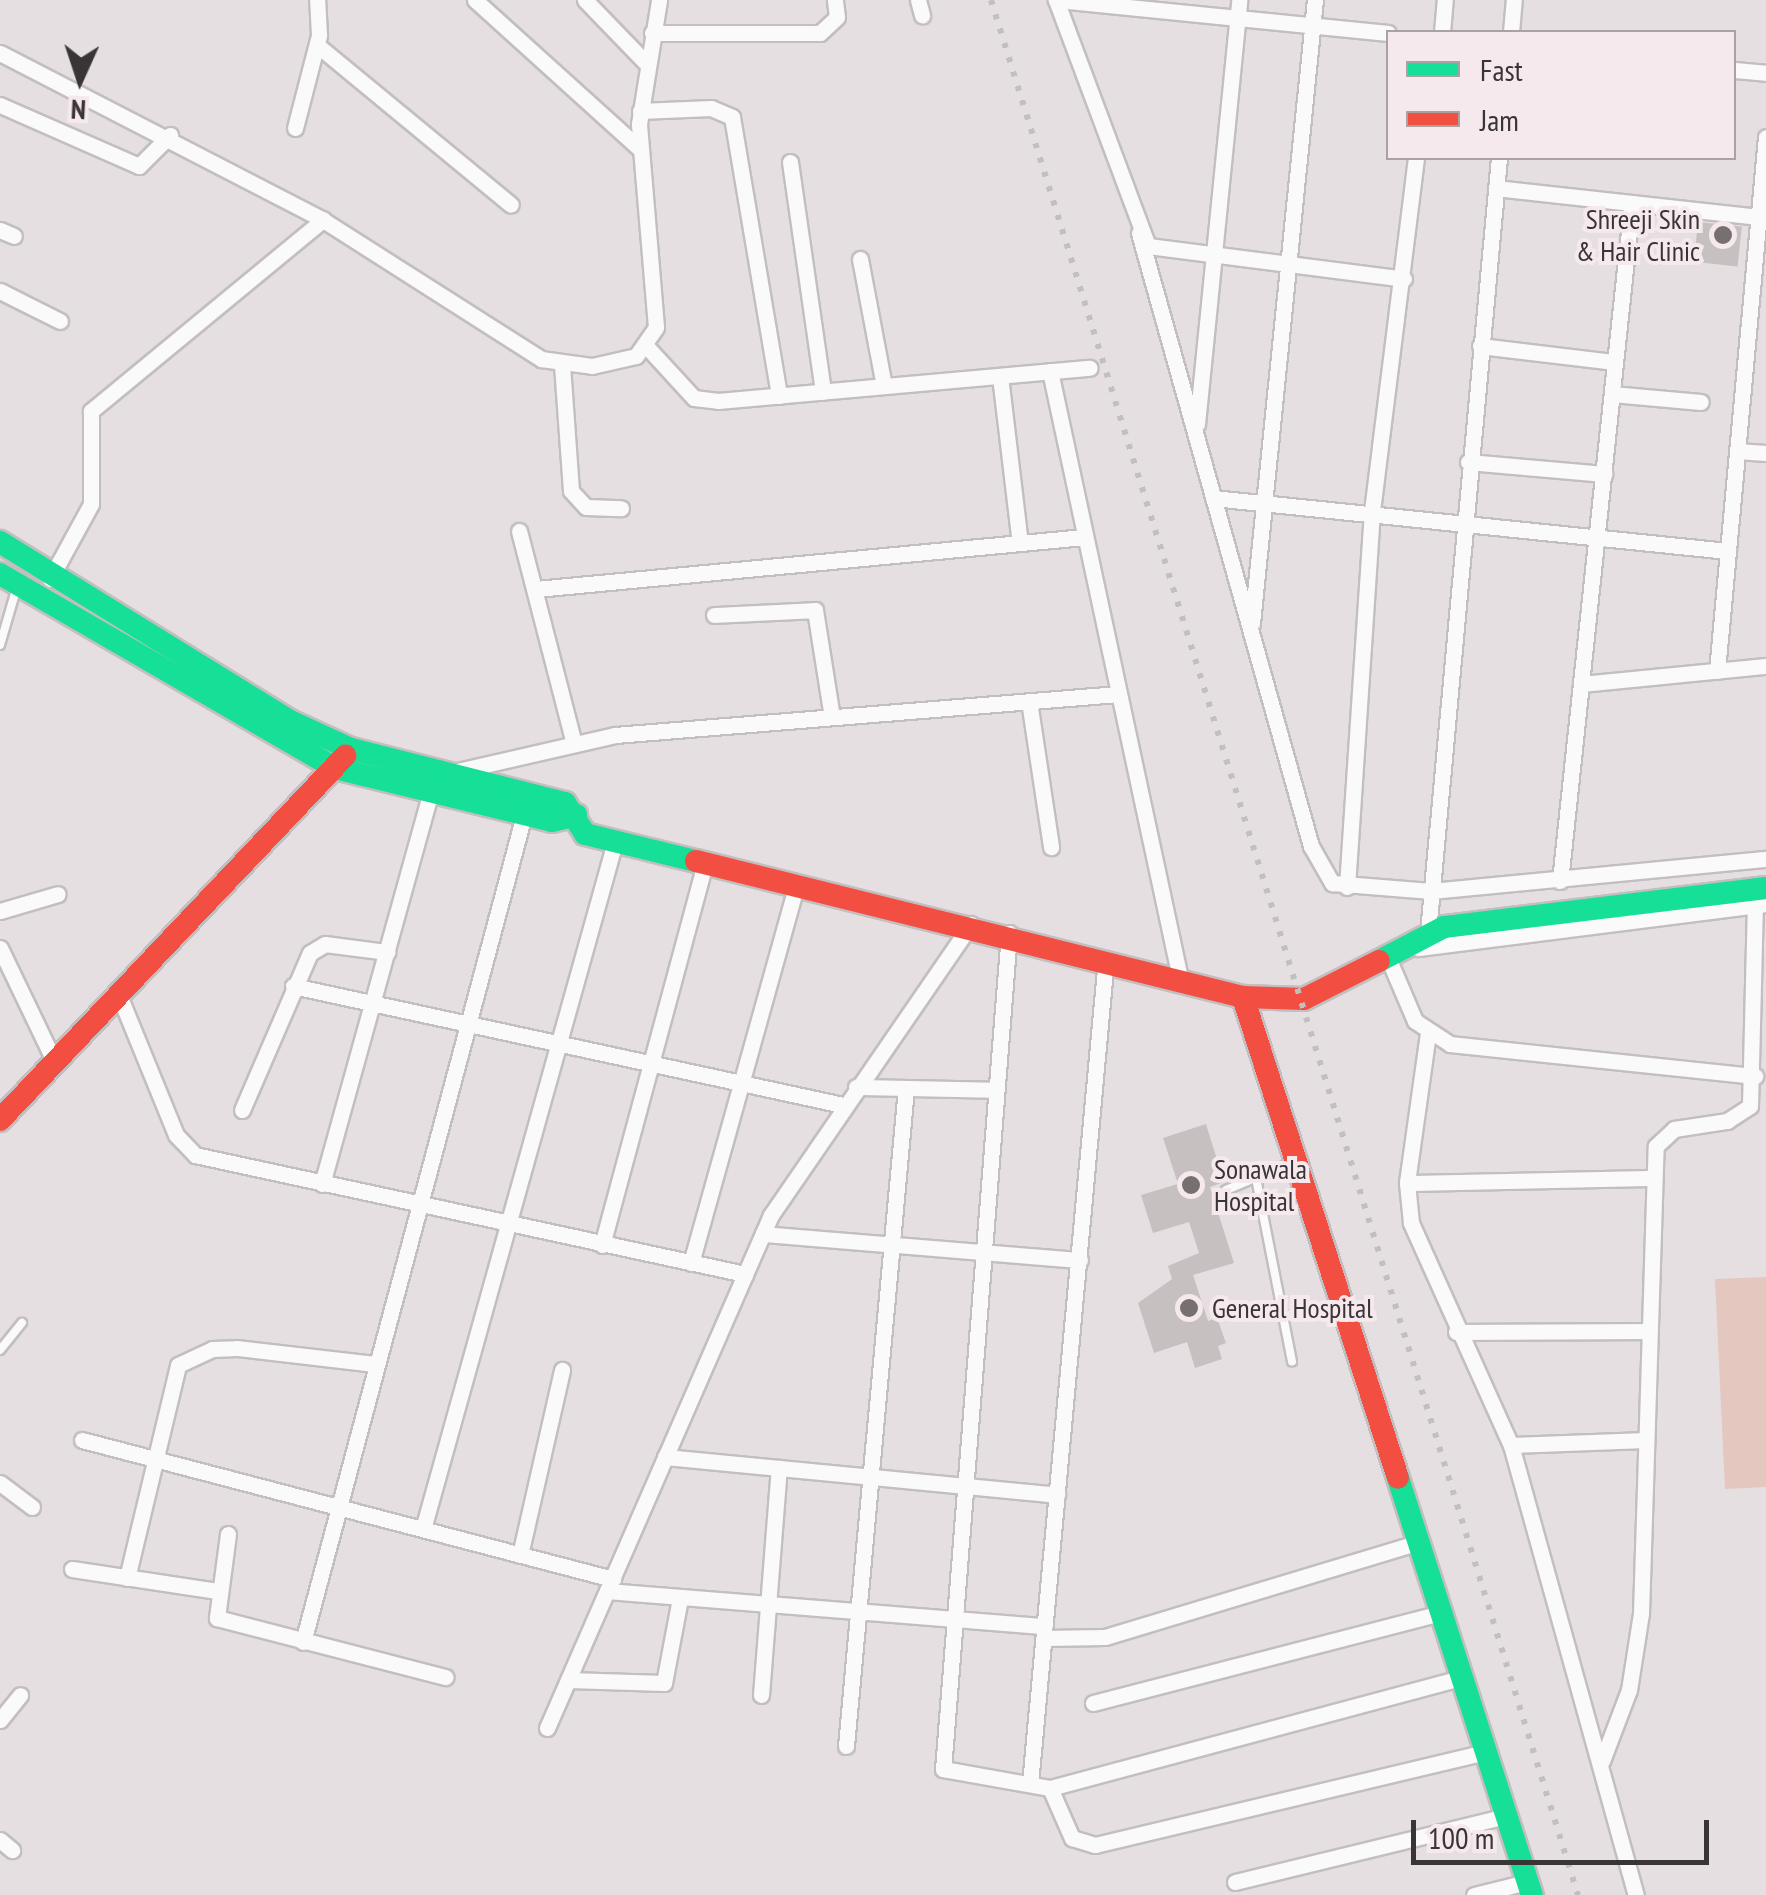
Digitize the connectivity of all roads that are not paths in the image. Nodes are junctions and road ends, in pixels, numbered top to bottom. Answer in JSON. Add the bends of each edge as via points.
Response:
{"nodes":[{"id":1,"x":317,"y":0,"type":"edge"},
{"id":2,"x":475,"y":0,"type":"edge"},
{"id":3,"x":585,"y":0,"type":"edge"},
{"id":4,"x":659,"y":0,"type":"edge"},
{"id":5,"x":835,"y":0,"type":"edge"},
{"id":6,"x":1240,"y":0,"type":"edge"},
{"id":7,"x":1315,"y":0,"type":"edge"},
{"id":8,"x":1445,"y":0,"type":"edge"},
{"id":9,"x":1514,"y":0,"type":"edge"},
{"id":10,"x":1238,"y":18,"type":"junction"},
{"id":11,"x":1313,"y":26,"type":"junction"},
{"id":12,"x":1442,"y":30,"type":"edge"},
{"id":13,"x":1511,"y":30,"type":"edge"},
{"id":14,"x":652,"y":32,"type":"junction"},
{"id":15,"x":1386,"y":34,"type":"edge"},
{"id":16,"x":317,"y":45,"type":"junction"},
{"id":17,"x":0,"y":53,"type":"edge"},
{"id":18,"x":646,"y":63,"type":"junction"},
{"id":19,"x":1736,"y":70,"type":"edge"},
{"id":20,"x":1766,"y":73,"type":"edge"},
{"id":21,"x":0,"y":105,"type":"edge"},
{"id":22,"x":640,"y":110,"type":"junction"},
{"id":23,"x":294,"y":128,"type":"dead end"},
{"id":24,"x":170,"y":135,"type":"junction"},
{"id":25,"x":1766,"y":137,"type":"edge"},
{"id":26,"x":641,"y":150,"type":"junction"},
{"id":27,"x":1416,"y":160,"type":"edge"},
{"id":28,"x":1498,"y":160,"type":"edge"},
{"id":29,"x":790,"y":162,"type":"dead end"},
{"id":30,"x":1496,"y":188,"type":"junction"},
{"id":31,"x":1632,"y":203,"type":"junction"},
{"id":32,"x":512,"y":205,"type":"dead end"},
{"id":33,"x":1758,"y":217,"type":"junction"},
{"id":34,"x":323,"y":220,"type":"junction"},
{"id":35,"x":1139,"y":233,"type":"junction"},
{"id":36,"x":1214,"y":256,"type":"junction"},
{"id":37,"x":860,"y":259,"type":"dead end"},
{"id":38,"x":1288,"y":264,"type":"junction"},
{"id":39,"x":1404,"y":278,"type":"junction"},
{"id":40,"x":1759,"y":281,"type":"edge"},
{"id":41,"x":0,"y":291,"type":"edge"},
{"id":42,"x":60,"y":320,"type":"dead end"},
{"id":43,"x":1480,"y":346,"type":"junction"},
{"id":44,"x":648,"y":348,"type":"junction"},
{"id":45,"x":1616,"y":362,"type":"junction"},
{"id":46,"x":562,"y":365,"type":"junction"},
{"id":47,"x":1090,"y":368,"type":"dead end"},
{"id":48,"x":1050,"y":371,"type":"junction"},
{"id":49,"x":1000,"y":376,"type":"junction"},
{"id":50,"x":884,"y":386,"type":"junction"},
{"id":51,"x":822,"y":392,"type":"junction"},
{"id":52,"x":1612,"y":394,"type":"junction"},
{"id":53,"x":778,"y":396,"type":"junction"},
{"id":54,"x":1702,"y":402,"type":"dead end"},
{"id":55,"x":1196,"y":436,"type":"junction"},
{"id":56,"x":1737,"y":451,"type":"junction"},
{"id":57,"x":1766,"y":453,"type":"edge"},
{"id":58,"x":1468,"y":462,"type":"junction"},
{"id":59,"x":1604,"y":474,"type":"junction"},
{"id":60,"x":1214,"y":498,"type":"junction"},
{"id":61,"x":1263,"y":502,"type":"junction"},
{"id":62,"x":620,"y":508,"type":"dead end"},
{"id":63,"x":1372,"y":511,"type":"junction"},
{"id":64,"x":1462,"y":518,"type":"junction"},
{"id":65,"x":518,"y":531,"type":"dead end"},
{"id":66,"x":1597,"y":536,"type":"junction"},
{"id":67,"x":1084,"y":537,"type":"junction"},
{"id":68,"x":0,"y":542,"type":"edge"},
{"id":69,"x":1020,"y":542,"type":"junction"},
{"id":70,"x":1728,"y":550,"type":"junction"},
{"id":71,"x":54,"y":575,"type":"junction"},
{"id":72,"x":17,"y":585,"type":"edge"},
{"id":73,"x":536,"y":589,"type":"junction"},
{"id":74,"x":714,"y":616,"type":"dead end"},
{"id":75,"x":1251,"y":632,"type":"junction"},
{"id":76,"x":0,"y":645,"type":"edge"},
{"id":77,"x":1766,"y":666,"type":"edge"},
{"id":78,"x":1717,"y":671,"type":"junction"},
{"id":79,"x":1581,"y":684,"type":"junction"},
{"id":80,"x":1118,"y":694,"type":"junction"},
{"id":81,"x":1029,"y":701,"type":"junction"},
{"id":82,"x":832,"y":717,"type":"junction"},
{"id":83,"x":574,"y":744,"type":"junction"},
{"id":84,"x":351,"y":749,"type":"junction"},
{"id":85,"x":335,"y":768,"type":"junction"},
{"id":86,"x":455,"y":772,"type":"junction"},
{"id":87,"x":430,"y":795,"type":"junction"},
{"id":88,"x":524,"y":815,"type":"junction"},
{"id":89,"x":576,"y":815,"type":"junction"},
{"id":90,"x":615,"y":842,"type":"junction"},
{"id":91,"x":1051,"y":847,"type":"dead end"},
{"id":92,"x":1766,"y":859,"type":"edge"},
{"id":93,"x":705,"y":863,"type":"junction"},
{"id":94,"x":1560,"y":881,"type":"junction"},
{"id":95,"x":797,"y":884,"type":"junction"},
{"id":96,"x":1347,"y":888,"type":"junction"},
{"id":97,"x":1430,"y":891,"type":"junction"},
{"id":98,"x":58,"y":894,"type":"dead end"},
{"id":99,"x":1762,"y":899,"type":"edge"},
{"id":100,"x":0,"y":911,"type":"edge"},
{"id":101,"x":972,"y":924,"type":"junction"},
{"id":102,"x":1428,"y":932,"type":"junction"},
{"id":103,"x":1008,"y":933,"type":"junction"},
{"id":104,"x":0,"y":948,"type":"edge"},
{"id":105,"x":386,"y":952,"type":"junction"},
{"id":106,"x":1398,"y":955,"type":"junction"},
{"id":107,"x":1106,"y":958,"type":"junction"},
{"id":108,"x":1180,"y":978,"type":"junction"},
{"id":109,"x":293,"y":986,"type":"junction"},
{"id":110,"x":120,"y":995,"type":"junction"},
{"id":111,"x":1243,"y":998,"type":"junction"},
{"id":112,"x":373,"y":1002,"type":"junction"},
{"id":113,"x":468,"y":1024,"type":"junction"},
{"id":114,"x":1428,"y":1032,"type":"junction"},
{"id":115,"x":553,"y":1043,"type":"junction"},
{"id":116,"x":54,"y":1063,"type":"junction"},
{"id":117,"x":648,"y":1063,"type":"junction"},
{"id":118,"x":1761,"y":1076,"type":"edge"},
{"id":119,"x":744,"y":1084,"type":"junction"},
{"id":120,"x":856,"y":1087,"type":"junction"},
{"id":121,"x":906,"y":1088,"type":"junction"},
{"id":122,"x":996,"y":1090,"type":"junction"},
{"id":123,"x":843,"y":1105,"type":"junction"},
{"id":124,"x":242,"y":1110,"type":"dead end"},
{"id":125,"x":0,"y":1120,"type":"edge"},
{"id":126,"x":1300,"y":1160,"type":"junction"},
{"id":127,"x":1256,"y":1178,"type":"junction"},
{"id":128,"x":1653,"y":1178,"type":"junction"},
{"id":129,"x":1407,"y":1183,"type":"junction"},
{"id":130,"x":322,"y":1184,"type":"junction"},
{"id":131,"x":1226,"y":1190,"type":"dead end"},
{"id":132,"x":419,"y":1207,"type":"junction"},
{"id":133,"x":508,"y":1226,"type":"junction"},
{"id":134,"x":763,"y":1234,"type":"junction"},
{"id":135,"x":602,"y":1244,"type":"junction"},
{"id":136,"x":892,"y":1246,"type":"junction"},
{"id":137,"x":982,"y":1252,"type":"junction"},
{"id":138,"x":1080,"y":1260,"type":"junction"},
{"id":139,"x":691,"y":1263,"type":"junction"},
{"id":140,"x":745,"y":1274,"type":"junction"},
{"id":141,"x":22,"y":1323,"type":"dead end"},
{"id":142,"x":1649,"y":1331,"type":"junction"},
{"id":143,"x":1456,"y":1332,"type":"junction"},
{"id":144,"x":0,"y":1350,"type":"edge"},
{"id":145,"x":1292,"y":1361,"type":"dead end"},
{"id":146,"x":376,"y":1364,"type":"junction"},
{"id":147,"x":562,"y":1370,"type":"dead end"},
{"id":148,"x":82,"y":1440,"type":"dead end"},
{"id":149,"x":1646,"y":1440,"type":"junction"},
{"id":150,"x":1511,"y":1445,"type":"junction"},
{"id":151,"x":666,"y":1457,"type":"junction"},
{"id":152,"x":153,"y":1458,"type":"junction"},
{"id":153,"x":779,"y":1468,"type":"junction"},
{"id":154,"x":870,"y":1476,"type":"junction"},
{"id":155,"x":0,"y":1482,"type":"edge"},
{"id":156,"x":962,"y":1486,"type":"junction"},
{"id":157,"x":1058,"y":1495,"type":"junction"},
{"id":158,"x":338,"y":1507,"type":"junction"},
{"id":159,"x":32,"y":1508,"type":"dead end"},
{"id":160,"x":424,"y":1529,"type":"junction"},
{"id":161,"x":228,"y":1534,"type":"dead end"},
{"id":162,"x":1420,"y":1542,"type":"junction"},
{"id":163,"x":520,"y":1554,"type":"junction"},
{"id":164,"x":72,"y":1569,"type":"dead end"},
{"id":165,"x":128,"y":1578,"type":"junction"},
{"id":166,"x":610,"y":1585,"type":"junction"},
{"id":167,"x":217,"y":1591,"type":"junction"},
{"id":168,"x":680,"y":1598,"type":"junction"},
{"id":169,"x":768,"y":1606,"type":"junction"},
{"id":170,"x":858,"y":1613,"type":"junction"},
{"id":171,"x":1442,"y":1613,"type":"junction"},
{"id":172,"x":951,"y":1620,"type":"junction"},
{"id":173,"x":1044,"y":1632,"type":"junction"},
{"id":174,"x":303,"y":1642,"type":"junction"},
{"id":175,"x":445,"y":1676,"type":"dead end"},
{"id":176,"x":1463,"y":1677,"type":"junction"},
{"id":177,"x":568,"y":1680,"type":"junction"},
{"id":178,"x":20,"y":1695,"type":"dead end"},
{"id":179,"x":761,"y":1695,"type":"dead end"},
{"id":180,"x":1093,"y":1703,"type":"dead end"},
{"id":181,"x":0,"y":1720,"type":"edge"},
{"id":182,"x":548,"y":1728,"type":"dead end"},
{"id":183,"x":846,"y":1746,"type":"dead end"},
{"id":184,"x":1486,"y":1752,"type":"junction"},
{"id":185,"x":1602,"y":1761,"type":"junction"},
{"id":186,"x":1030,"y":1784,"type":"junction"},
{"id":187,"x":1050,"y":1788,"type":"junction"},
{"id":188,"x":1506,"y":1816,"type":"junction"},
{"id":189,"x":1235,"y":1882,"type":"dead end"},
{"id":190,"x":1530,"y":1888,"type":"edge"},
{"id":191,"x":1474,"y":1895,"type":"edge"},
{"id":192,"x":1636,"y":1895,"type":"edge"}],
"edges":[{"from":1,"to":16,"type":"street"},
{"from":2,"to":26,"type":"street"},
{"from":3,"to":18,"type":"street"},
{"from":4,"to":14,"type":"street"},
{"from":5,"to":14,"type":"street","via":[[837,17],[820,33]]},
{"from":6,"to":10,"type":"street"},
{"from":7,"to":11,"type":"street"},
{"from":8,"to":12,"type":"street"},
{"from":9,"to":13,"type":"street"},
{"from":10,"to":11,"type":"street"},
{"from":10,"to":35,"type":"street","via":[[1056,0]]},
{"from":10,"to":36,"type":"street"},
{"from":11,"to":15,"type":"street"},
{"from":11,"to":38,"type":"street"},
{"from":14,"to":18,"type":"street"},
{"from":16,"to":23,"type":"street"},
{"from":16,"to":32,"type":"street"},
{"from":17,"to":24,"type":"street"},
{"from":18,"to":22,"type":"street"},
{"from":19,"to":20,"type":"street"},
{"from":21,"to":24,"type":"street","via":[[139,166]]},
{"from":22,"to":26,"type":"street"},
{"from":22,"to":53,"type":"street","via":[[712,108],[732,117]]},
{"from":24,"to":34,"type":"street"},
{"from":25,"to":33,"type":"street"},
{"from":26,"to":44,"type":"street","via":[[658,299]]},
{"from":27,"to":39,"type":"street"},
{"from":28,"to":30,"type":"street"},
{"from":29,"to":51,"type":"street"},
{"from":30,"to":31,"type":"street"},
{"from":30,"to":43,"type":"street"},
{"from":31,"to":33,"type":"street"},
{"from":31,"to":45,"type":"street"},
{"from":33,"to":40,"type":"street"},
{"from":34,"to":46,"type":"street"},
{"from":34,"to":71,"type":"street","via":[[91,411],[91,504]]},
{"from":35,"to":36,"type":"street","via":[[1159,249]]},
{"from":35,"to":55,"type":"street"},
{"from":36,"to":38,"type":"street"},
{"from":36,"to":55,"type":"street"},
{"from":37,"to":50,"type":"street"},
{"from":38,"to":39,"type":"street"},
{"from":38,"to":61,"type":"street"},
{"from":39,"to":63,"type":"street"},
{"from":40,"to":56,"type":"street"},
{"from":41,"to":42,"type":"street"},
{"from":43,"to":45,"type":"street"},
{"from":43,"to":58,"type":"street"},
{"from":44,"to":46,"type":"street","via":[[614,363]]},
{"from":44,"to":53,"type":"street","via":[[694,398]]},
{"from":45,"to":52,"type":"street"},
{"from":46,"to":62,"type":"street","via":[[571,491],[586,506]]},
{"from":47,"to":48,"type":"street"},
{"from":48,"to":49,"type":"street"},
{"from":48,"to":67,"type":"street"},
{"from":49,"to":50,"type":"street"},
{"from":49,"to":69,"type":"street"},
{"from":50,"to":51,"type":"street"},
{"from":51,"to":53,"type":"street"},
{"from":52,"to":54,"type":"street"},
{"from":52,"to":59,"type":"street"},
{"from":55,"to":60,"type":"street"},
{"from":56,"to":57,"type":"street"},
{"from":56,"to":70,"type":"street"},
{"from":58,"to":59,"type":"street"},
{"from":58,"to":64,"type":"street"},
{"from":59,"to":66,"type":"street"},
{"from":60,"to":61,"type":"street"},
{"from":60,"to":75,"type":"street"},
{"from":61,"to":63,"type":"street"},
{"from":61,"to":75,"type":"street"},
{"from":63,"to":64,"type":"street"},
{"from":63,"to":96,"type":"street"},
{"from":64,"to":66,"type":"street"},
{"from":64,"to":97,"type":"street"},
{"from":65,"to":73,"type":"street"},
{"from":66,"to":70,"type":"street"},
{"from":66,"to":79,"type":"street"},
{"from":67,"to":69,"type":"street"},
{"from":67,"to":80,"type":"street"},
{"from":68,"to":71,"type":"main road"},
{"from":69,"to":73,"type":"street"},
{"from":70,"to":78,"type":"street"},
{"from":71,"to":72,"type":"street"},
{"from":71,"to":84,"type":"main road","via":[[290,721]]},
{"from":72,"to":76,"type":"lane"},
{"from":72,"to":85,"type":"main road","via":[[270,738]]},
{"from":73,"to":83,"type":"street"},
{"from":74,"to":82,"type":"street","via":[[815,610]]},
{"from":75,"to":96,"type":"street","via":[[1311,846],[1332,883]]},
{"from":77,"to":78,"type":"street"},
{"from":78,"to":79,"type":"street"},
{"from":79,"to":94,"type":"street"},
{"from":80,"to":81,"type":"street"},
{"from":80,"to":108,"type":"street"},
{"from":81,"to":82,"type":"street"},
{"from":81,"to":91,"type":"street"},
{"from":82,"to":83,"type":"street"},
{"from":83,"to":86,"type":"street"},
{"from":84,"to":85,"type":"main road"},
{"from":84,"to":86,"type":"main road"},
{"from":85,"to":87,"type":"main road"},
{"from":85,"to":110,"type":"main road"},
{"from":86,"to":89,"type":"main road","via":[[556,800]]},
{"from":87,"to":88,"type":"main road"},
{"from":87,"to":105,"type":"street"},
{"from":88,"to":89,"type":"main road","via":[[561,822]]},
{"from":88,"to":113,"type":"street"},
{"from":89,"to":90,"type":"main road","via":[[585,834]]},
{"from":90,"to":93,"type":"main road"},
{"from":90,"to":115,"type":"street"},
{"from":92,"to":94,"type":"street"},
{"from":93,"to":95,"type":"main road"},
{"from":93,"to":117,"type":"street"},
{"from":94,"to":97,"type":"street"},
{"from":95,"to":101,"type":"main road"},
{"from":95,"to":119,"type":"street"},
{"from":96,"to":97,"type":"street"},
{"from":97,"to":102,"type":"street"},
{"from":98,"to":100,"type":"street"},
{"from":99,"to":102,"type":"main road"},
{"from":99,"to":106,"type":"street"},
{"from":99,"to":118,"type":"street"},
{"from":101,"to":103,"type":"main road"},
{"from":101,"to":120,"type":"street"},
{"from":102,"to":106,"type":"main road"},
{"from":103,"to":107,"type":"main road"},
{"from":103,"to":122,"type":"street"},
{"from":104,"to":116,"type":"street"},
{"from":105,"to":109,"type":"street","via":[[316,946]]},
{"from":105,"to":112,"type":"street"},
{"from":106,"to":111,"type":"main road","via":[[1304,999]]},
{"from":106,"to":114,"type":"street","via":[[1402,1000]]},
{"from":107,"to":108,"type":"main road"},
{"from":107,"to":138,"type":"street"},
{"from":108,"to":111,"type":"main road"},
{"from":109,"to":112,"type":"street"},
{"from":109,"to":124,"type":"street"},
{"from":110,"to":116,"type":"main road"},
{"from":110,"to":130,"type":"street","via":[[182,1148]]},
{"from":111,"to":126,"type":"main road"},
{"from":112,"to":113,"type":"street"},
{"from":112,"to":130,"type":"street"},
{"from":113,"to":115,"type":"street"},
{"from":113,"to":132,"type":"street"},
{"from":114,"to":118,"type":"street","via":[[1450,1044]]},
{"from":114,"to":129,"type":"street"},
{"from":115,"to":117,"type":"street"},
{"from":115,"to":133,"type":"street"},
{"from":116,"to":125,"type":"main road"},
{"from":117,"to":119,"type":"street"},
{"from":117,"to":135,"type":"street"},
{"from":118,"to":128,"type":"street","via":[[1740,1115],[1662,1135]]},
{"from":119,"to":123,"type":"street"},
{"from":119,"to":139,"type":"street"},
{"from":120,"to":121,"type":"street"},
{"from":120,"to":123,"type":"street"},
{"from":121,"to":122,"type":"street"},
{"from":121,"to":136,"type":"street"},
{"from":122,"to":137,"type":"street"},
{"from":123,"to":134,"type":"street"},
{"from":126,"to":127,"type":"lane"},
{"from":126,"to":162,"type":"main road"},
{"from":127,"to":131,"type":"lane"},
{"from":127,"to":145,"type":"lane"},
{"from":128,"to":129,"type":"street"},
{"from":128,"to":142,"type":"street"},
{"from":129,"to":143,"type":"street","via":[[1424,1266]]},
{"from":130,"to":132,"type":"street"},
{"from":132,"to":133,"type":"street"},
{"from":132,"to":146,"type":"street"},
{"from":133,"to":135,"type":"street"},
{"from":133,"to":160,"type":"street"},
{"from":134,"to":136,"type":"street"},
{"from":134,"to":140,"type":"street"},
{"from":135,"to":139,"type":"street"},
{"from":136,"to":137,"type":"street"},
{"from":136,"to":154,"type":"street"},
{"from":137,"to":138,"type":"street"},
{"from":137,"to":156,"type":"street"},
{"from":138,"to":157,"type":"street"},
{"from":139,"to":140,"type":"street"},
{"from":140,"to":151,"type":"street"},
{"from":141,"to":144,"type":"lane"},
{"from":142,"to":143,"type":"street"},
{"from":142,"to":149,"type":"street"},
{"from":143,"to":150,"type":"street"},
{"from":146,"to":152,"type":"street","via":[[238,1348],[192,1354],[172,1378]]},
{"from":146,"to":158,"type":"street"},
{"from":147,"to":163,"type":"street"},
{"from":148,"to":152,"type":"street"},
{"from":149,"to":150,"type":"street"},
{"from":149,"to":185,"type":"street","via":[[1637,1653]]},
{"from":150,"to":185,"type":"street"},
{"from":151,"to":153,"type":"street"},
{"from":151,"to":166,"type":"street"},
{"from":152,"to":158,"type":"street"},
{"from":152,"to":165,"type":"street"},
{"from":153,"to":154,"type":"street"},
{"from":153,"to":169,"type":"street"},
{"from":154,"to":156,"type":"street"},
{"from":154,"to":170,"type":"street"},
{"from":155,"to":159,"type":"street"},
{"from":156,"to":157,"type":"street"},
{"from":156,"to":172,"type":"street"},
{"from":157,"to":173,"type":"street"},
{"from":158,"to":160,"type":"street"},
{"from":158,"to":174,"type":"street"},
{"from":160,"to":163,"type":"street"},
{"from":161,"to":167,"type":"street"},
{"from":162,"to":171,"type":"main road"},
{"from":162,"to":173,"type":"street","via":[[1105,1637]]},
{"from":163,"to":166,"type":"street"},
{"from":164,"to":165,"type":"street"},
{"from":165,"to":167,"type":"street"},
{"from":166,"to":168,"type":"street"},
{"from":166,"to":177,"type":"street"},
{"from":167,"to":174,"type":"street","via":[[217,1618]]},
{"from":168,"to":169,"type":"street"},
{"from":168,"to":177,"type":"street","via":[[664,1684]]},
{"from":169,"to":170,"type":"street"},
{"from":169,"to":179,"type":"street"},
{"from":170,"to":172,"type":"street"},
{"from":170,"to":183,"type":"street"},
{"from":171,"to":176,"type":"main road"},
{"from":171,"to":180,"type":"street"},
{"from":172,"to":173,"type":"street"},
{"from":172,"to":186,"type":"street","via":[[943,1769]]},
{"from":173,"to":186,"type":"street"},
{"from":174,"to":175,"type":"street"},
{"from":176,"to":184,"type":"main road"},
{"from":176,"to":187,"type":"street"},
{"from":177,"to":182,"type":"street"},
{"from":178,"to":181,"type":"street"},
{"from":184,"to":187,"type":"street","via":[[1096,1845],[1072,1838]]},
{"from":184,"to":188,"type":"main road"},
{"from":185,"to":192,"type":"street"},
{"from":186,"to":187,"type":"street"},
{"from":188,"to":189,"type":"street"},
{"from":188,"to":190,"type":"main road"},
{"from":190,"to":191,"type":"street"}]}
